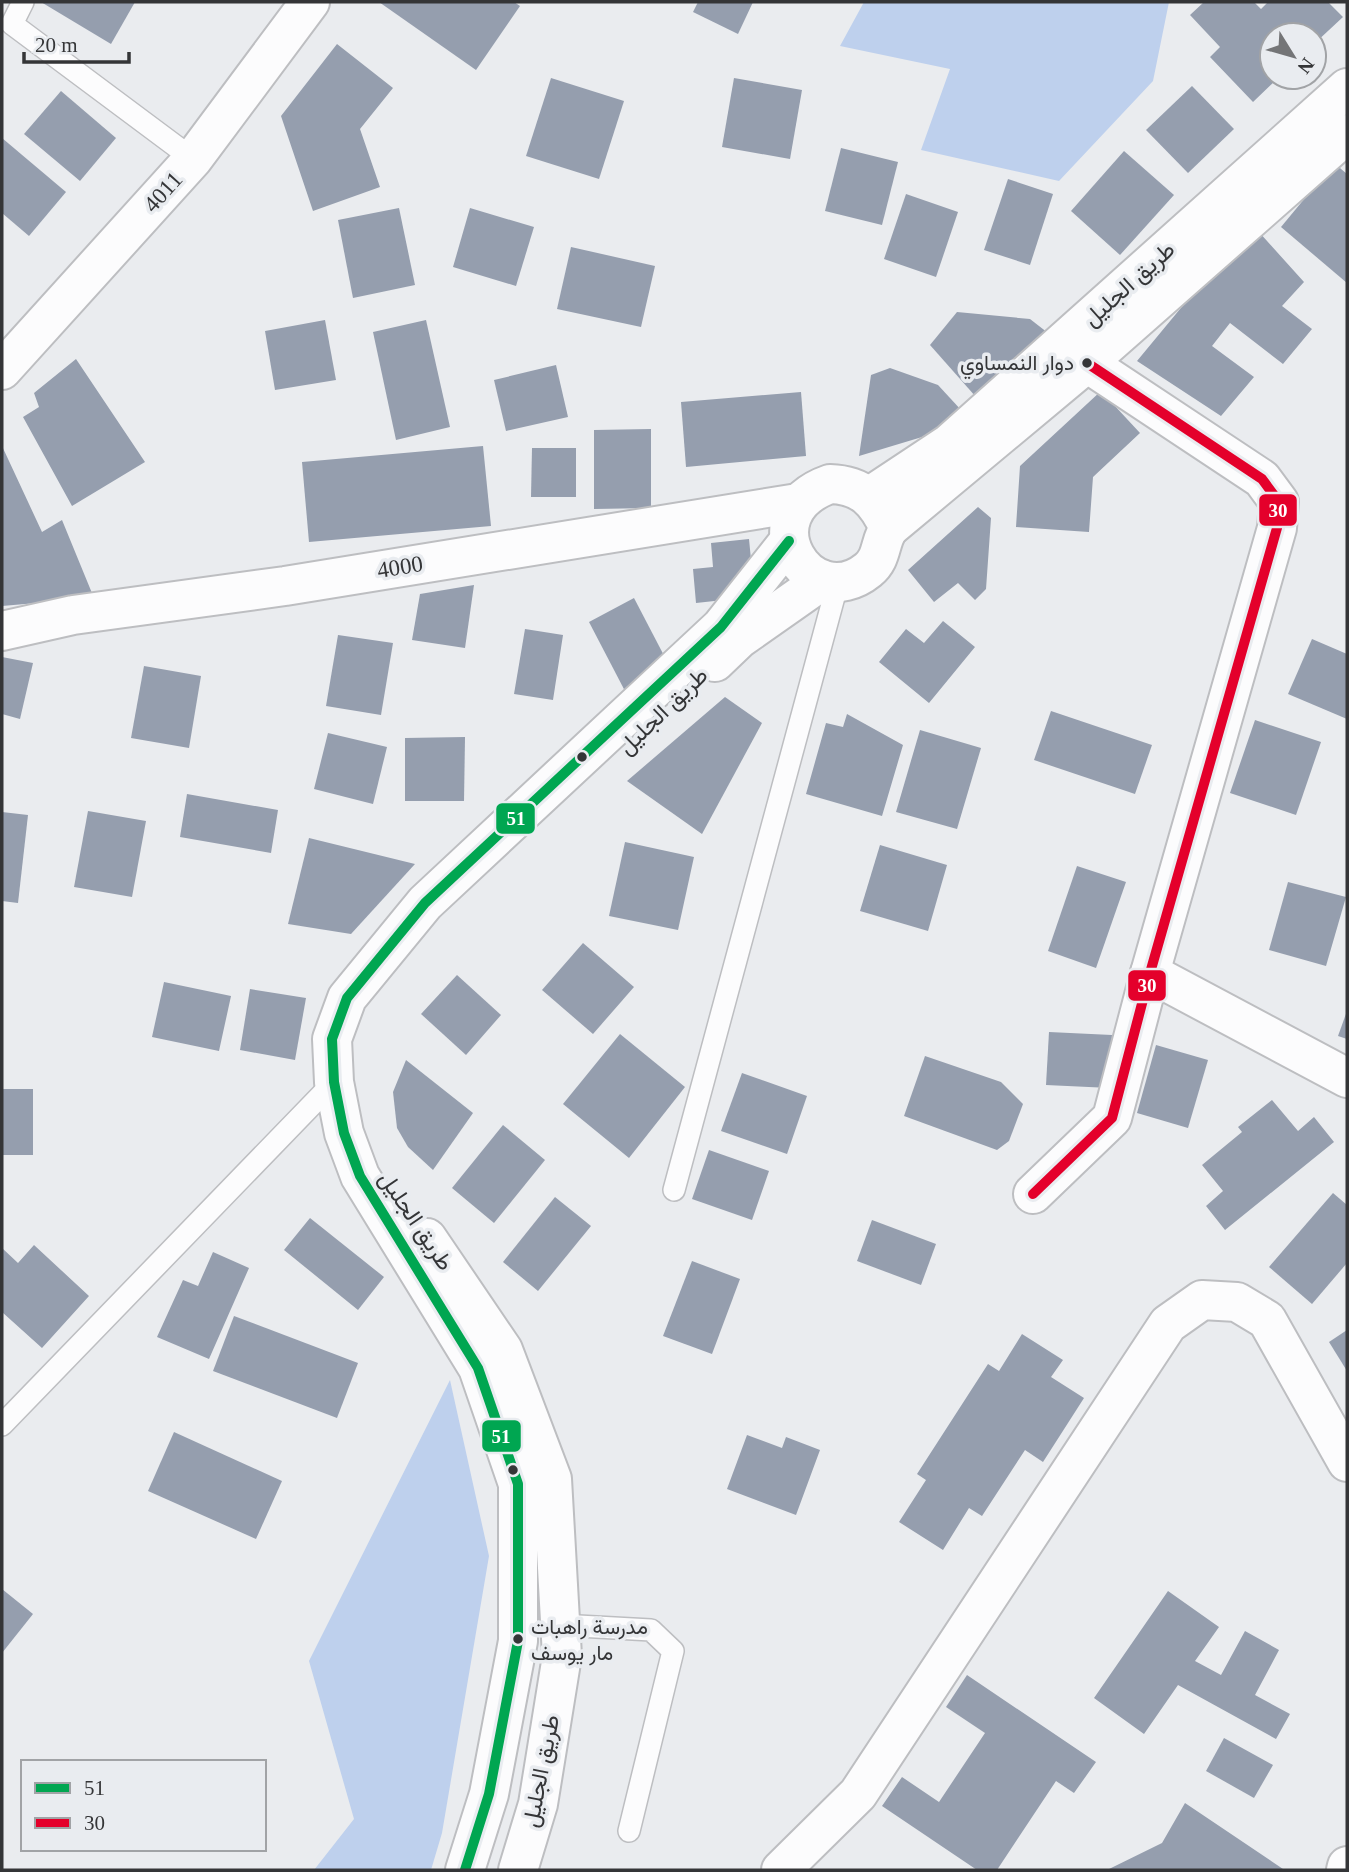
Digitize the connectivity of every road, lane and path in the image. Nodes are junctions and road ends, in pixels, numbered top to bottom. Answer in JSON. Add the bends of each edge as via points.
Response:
{"nodes":[{"id":1,"x":23,"y":2,"type":"edge"},
{"id":2,"x":310,"y":2,"type":"edge"},
{"id":3,"x":1347,"y":88,"type":"edge"},
{"id":4,"x":1347,"y":134,"type":"edge"},
{"id":5,"x":193,"y":159,"type":"junction"},
{"id":6,"x":1087,"y":363,"type":"junction"},
{"id":7,"x":2,"y":370,"type":"edge"},
{"id":8,"x":870,"y":496,"type":"junction"},
{"id":9,"x":799,"y":503,"type":"junction"},
{"id":10,"x":889,"y":528,"type":"junction"},
{"id":11,"x":789,"y":541,"type":"junction"},
{"id":12,"x":830,"y":581,"type":"junction"},
{"id":13,"x":2,"y":631,"type":"edge"},
{"id":14,"x":1150,"y":973,"type":"junction"},
{"id":15,"x":1347,"y":1078,"type":"edge"},
{"id":16,"x":334,"y":1082,"type":"junction"},
{"id":17,"x":674,"y":1190,"type":"dead end"},
{"id":18,"x":1033,"y":1194,"type":"dead end"},
{"id":19,"x":2,"y":1425,"type":"edge"},
{"id":20,"x":1347,"y":1462,"type":"edge"},
{"id":21,"x":561,"y":1625,"type":"junction"},
{"id":22,"x":629,"y":1831,"type":"dead end"},
{"id":23,"x":465,"y":1870,"type":"edge"},
{"id":24,"x":518,"y":1870,"type":"edge"},
{"id":25,"x":781,"y":1870,"type":"edge"}],
"edges":[{"from":1,"to":5,"type":"lane","via":[[12,23]]},
{"from":2,"to":5,"type":"street","name":"4011"},
{"from":3,"to":8,"type":"street","name":"طريق الجليل","via":[[950,443]]},
{"from":4,"to":6,"type":"street","name":"طريق الجليل"},
{"from":5,"to":7,"type":"street","name":"4011"},
{"from":6,"to":10,"type":"street","name":"طريق الجليل"},
{"from":6,"to":14,"type":"street","via":[[1262,479],[1279,502],[1257,605]]},
{"from":8,"to":9,"type":"street","via":[[849,485],[830,484]]},
{"from":8,"to":10,"type":"street"},
{"from":9,"to":11,"type":"street","via":[[792,515]]},
{"from":9,"to":13,"type":"street","name":"4000","via":[[285,586],[74,615]]},
{"from":10,"to":12,"type":"street","via":[[877,562],[853,579]]},
{"from":11,"to":12,"type":"street","via":[[800,565]]},
{"from":11,"to":16,"type":"street","name":"طريق الجليل","via":[[721,627],[425,903],[346,998],[332,1039]]},
{"from":12,"to":17,"type":"lane"},
{"from":12,"to":21,"type":"street","name":"طريق الجليل","via":[[739,639],[439,923],[368,1006],[352,1040],[352,1076],[380,1170],[503,1350],[552,1479]]},
{"from":14,"to":15,"type":"street"},
{"from":14,"to":18,"type":"street","via":[[1112,1118]]},
{"from":16,"to":19,"type":"lane"},
{"from":16,"to":23,"type":"street","name":"طريق الجليل","via":[[344,1133],[360,1176],[478,1368],[518,1484],[518,1641],[489,1794]]},
{"from":20,"to":25,"type":"street","via":[[1267,1320],[1237,1302],[1202,1300],[1168,1324],[858,1794]]},
{"from":21,"to":22,"type":"lane","via":[[651,1630],[673,1651]]},
{"from":21,"to":24,"type":"street","name":"طريق الجليل","via":[[562,1656],[538,1804]]}]}
